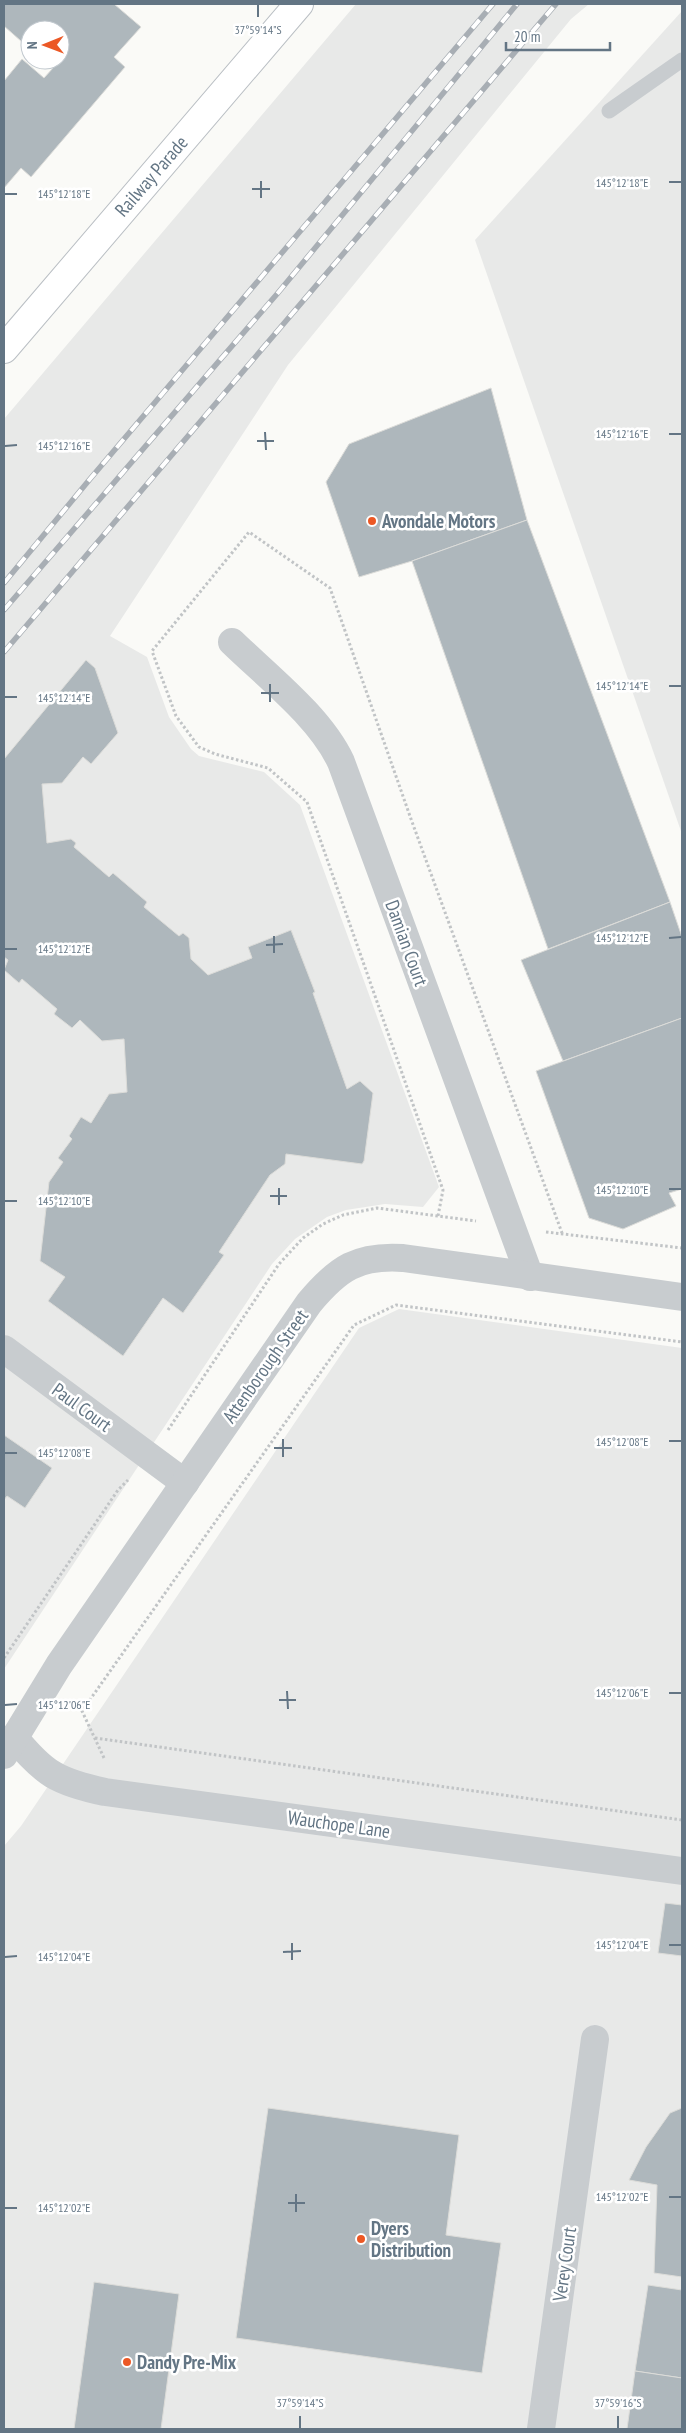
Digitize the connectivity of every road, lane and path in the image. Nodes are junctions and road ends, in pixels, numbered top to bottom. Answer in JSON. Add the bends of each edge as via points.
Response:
{"nodes":[{"id":1,"x":299,"y":4,"type":"edge"},
{"id":2,"x":682,"y":60,"type":"edge"},
{"id":3,"x":609,"y":111,"type":"dead end"},
{"id":4,"x":4,"y":349,"type":"edge"},
{"id":5,"x":232,"y":642,"type":"dead end"},
{"id":6,"x":530,"y":1276,"type":"junction"},
{"id":7,"x":682,"y":1297,"type":"edge"},
{"id":8,"x":682,"y":1342,"type":"edge"},
{"id":9,"x":4,"y":1349,"type":"edge"},
{"id":10,"x":184,"y":1483,"type":"junction"},
{"id":11,"x":94,"y":1738,"type":"junction"},
{"id":12,"x":9,"y":1746,"type":"edge"},
{"id":13,"x":124,"y":1794,"type":"junction"},
{"id":14,"x":682,"y":1820,"type":"edge"},
{"id":15,"x":682,"y":1872,"type":"edge"},
{"id":16,"x":595,"y":2039,"type":"dead end"},
{"id":17,"x":541,"y":2429,"type":"edge"}],
"edges":[{"from":1,"to":4,"type":"main road","name":"Railway Parade"},
{"from":2,"to":3,"type":"lane"},
{"from":5,"to":6,"type":"street","name":"Damian Court","via":[[314,722],[334,747]]},
{"from":6,"to":7,"type":"street","name":"Attenborough Street"},
{"from":6,"to":10,"type":"street","name":"Attenborough Street","via":[[387,1257],[364,1260],[338,1272],[309,1303]]},
{"from":8,"to":11,"type":"path","via":[[396,1305],[354,1325],[82,1711]]},
{"from":9,"to":10,"type":"street","name":"Paul Court"},
{"from":10,"to":12,"type":"street","name":"Attenborough Street","via":[[59,1665]]},
{"from":11,"to":13,"type":"path"},
{"from":11,"to":14,"type":"path"},
{"from":12,"to":13,"type":"street","name":"Wauchope Lane","via":[[50,1774],[76,1785]]},
{"from":13,"to":15,"type":"street","name":"Wauchope Lane"},
{"from":16,"to":17,"type":"street","name":"Verey Court"}]}
